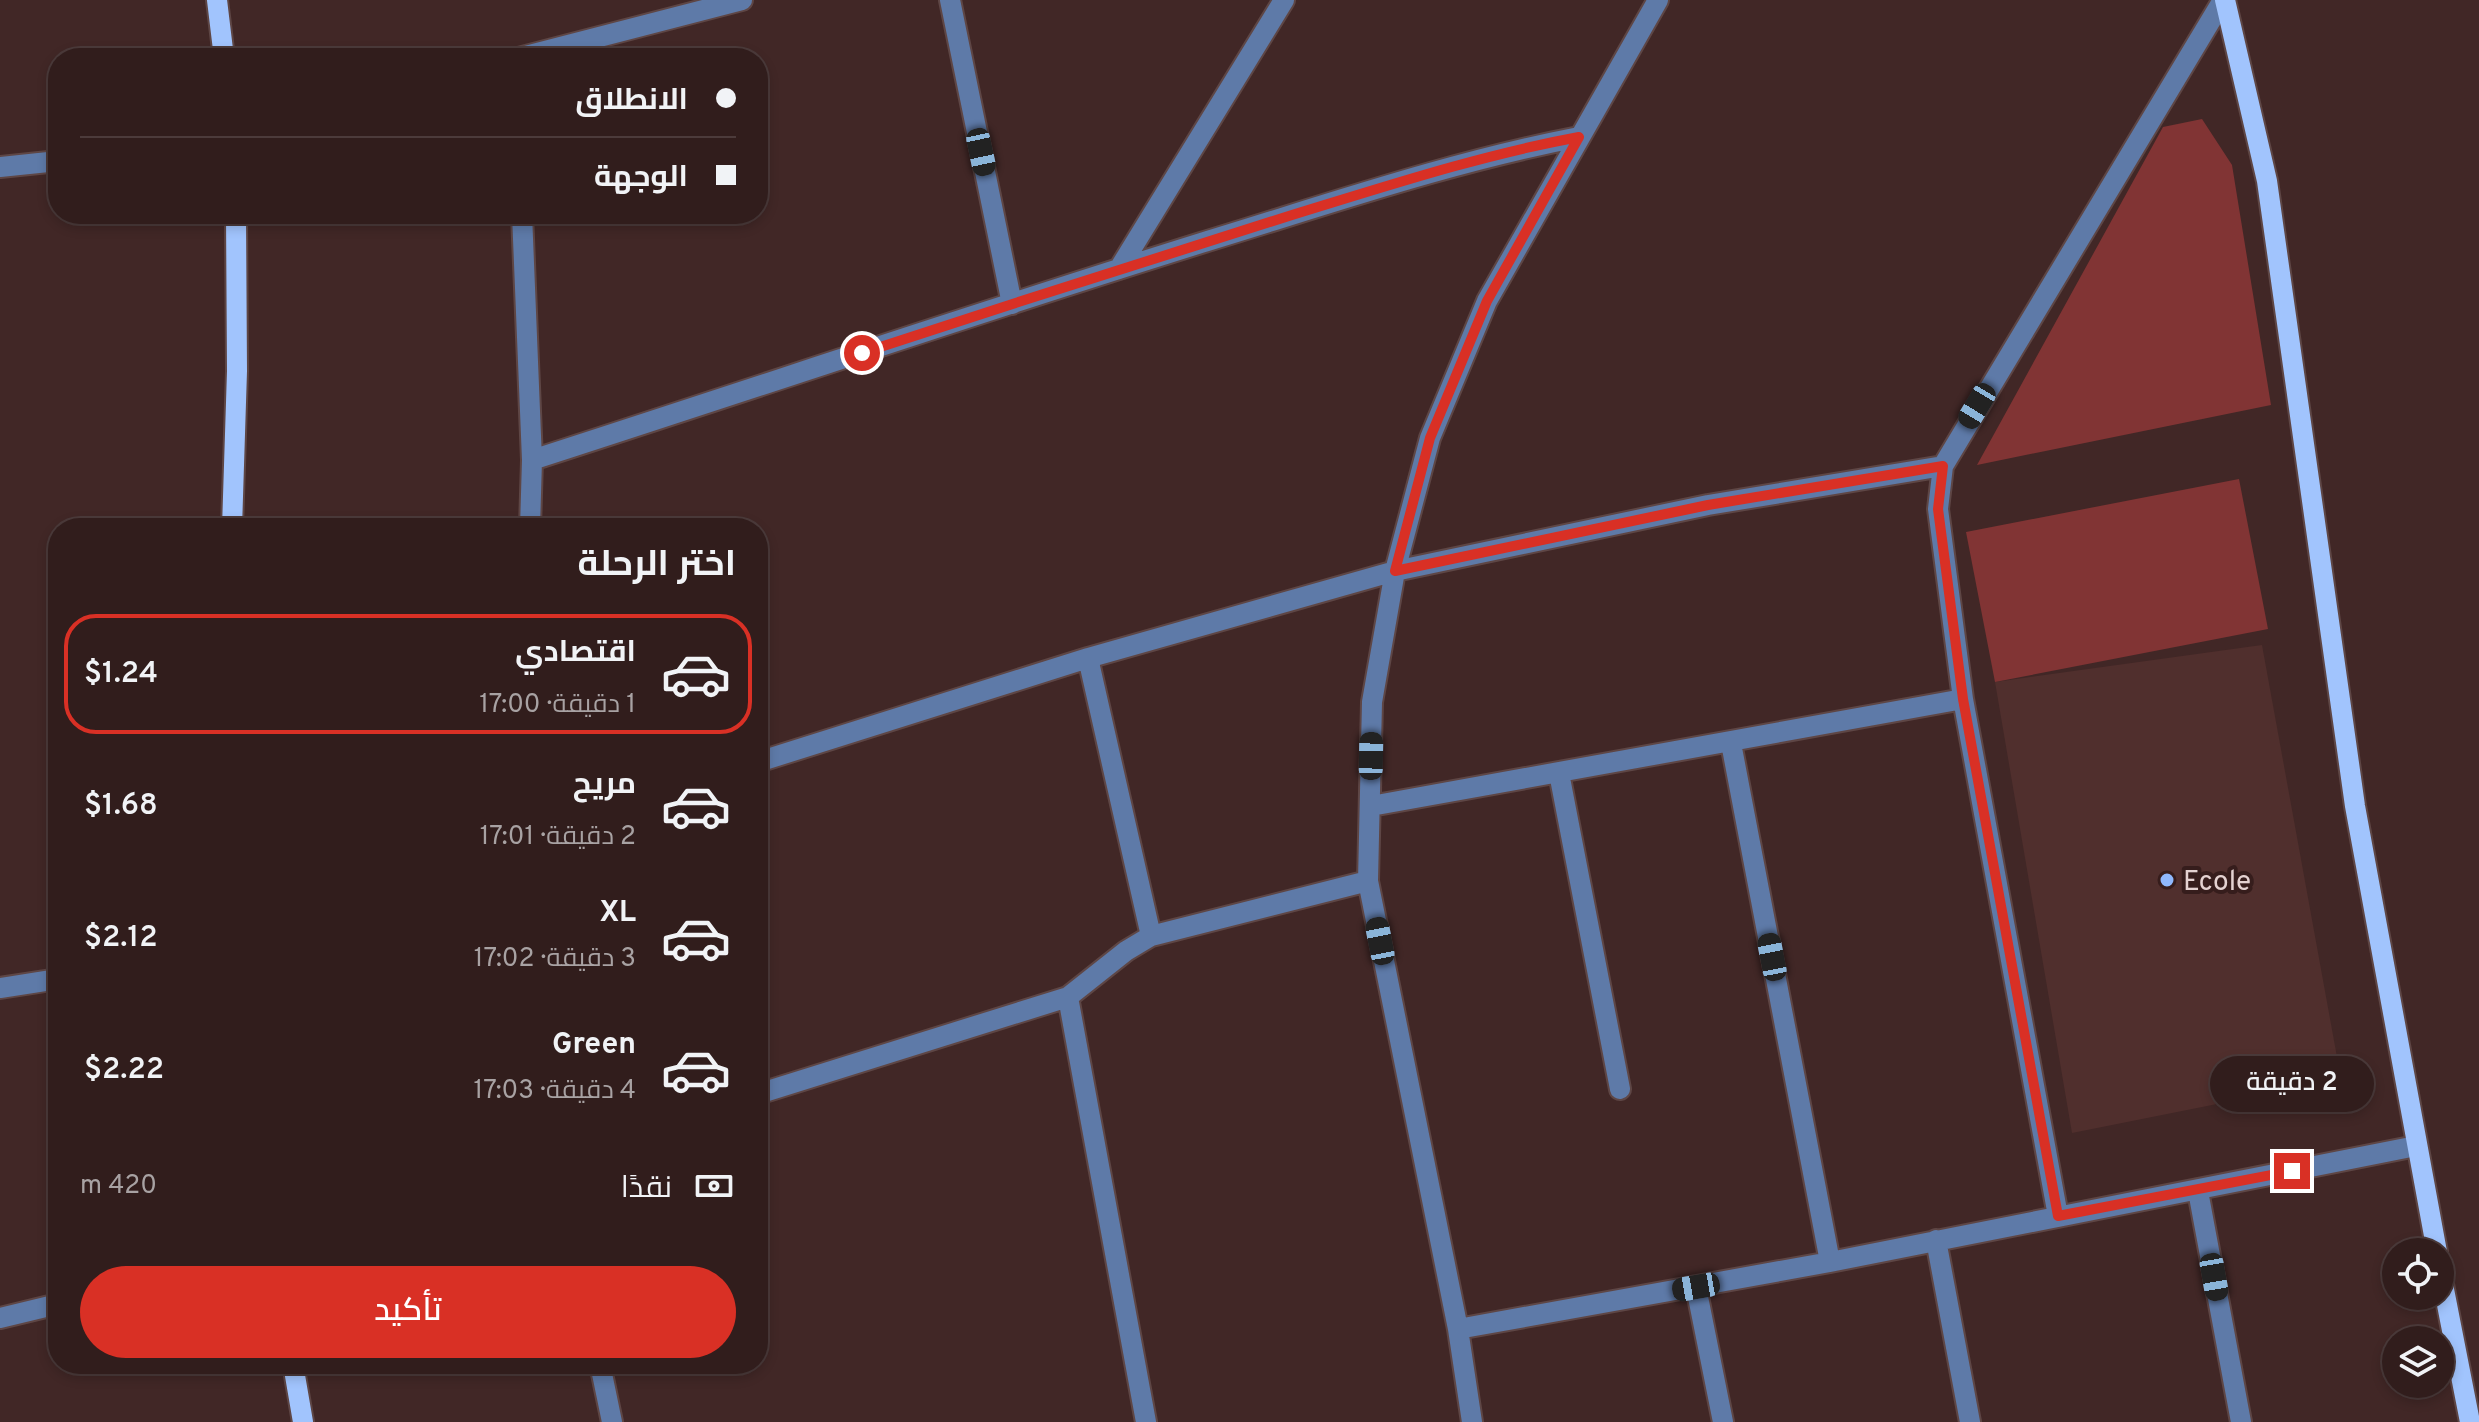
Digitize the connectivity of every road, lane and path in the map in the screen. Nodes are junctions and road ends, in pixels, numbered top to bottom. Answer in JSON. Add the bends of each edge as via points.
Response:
{"nodes":[{"id":1,"x":217,"y":0,"type":"edge"},
{"id":2,"x":742,"y":0,"type":"edge"},
{"id":3,"x":950,"y":0,"type":"edge"},
{"id":4,"x":1284,"y":0,"type":"edge"},
{"id":5,"x":1658,"y":0,"type":"edge"},
{"id":6,"x":2224,"y":0,"type":"edge"},
{"id":7,"x":223,"y":48,"type":"edge"},
{"id":8,"x":557,"y":48,"type":"edge"},
{"id":9,"x":1579,"y":137,"type":"junction"},
{"id":10,"x":48,"y":162,"type":"edge"},
{"id":11,"x":0,"y":167,"type":"edge"},
{"id":12,"x":236,"y":224,"type":"edge"},
{"id":13,"x":522,"y":224,"type":"edge"},
{"id":14,"x":1119,"y":269,"type":"junction"},
{"id":15,"x":1012,"y":304,"type":"junction"},
{"id":16,"x":532,"y":460,"type":"junction"},
{"id":17,"x":1943,"y":466,"type":"junction"},
{"id":18,"x":232,"y":518,"type":"edge"},
{"id":19,"x":530,"y":518,"type":"edge"},
{"id":20,"x":1395,"y":571,"type":"junction"},
{"id":21,"x":1088,"y":658,"type":"junction"},
{"id":22,"x":1963,"y":699,"type":"junction"},
{"id":23,"x":1731,"y":743,"type":"junction"},
{"id":24,"x":768,"y":759,"type":"edge"},
{"id":25,"x":1559,"y":773,"type":"junction"},
{"id":26,"x":1371,"y":806,"type":"junction"},
{"id":27,"x":1368,"y":881,"type":"junction"},
{"id":28,"x":1151,"y":936,"type":"junction"},
{"id":29,"x":48,"y":981,"type":"edge"},
{"id":30,"x":0,"y":988,"type":"edge"},
{"id":31,"x":1068,"y":997,"type":"junction"},
{"id":32,"x":1620,"y":1089,"type":"dead end"},
{"id":33,"x":768,"y":1091,"type":"edge"},
{"id":34,"x":2416,"y":1146,"type":"junction"},
{"id":35,"x":2198,"y":1191,"type":"junction"},
{"id":36,"x":2058,"y":1216,"type":"junction"},
{"id":37,"x":2434,"y":1238,"type":"edge"},
{"id":38,"x":1936,"y":1240,"type":"junction"},
{"id":39,"x":1830,"y":1262,"type":"junction"},
{"id":40,"x":1696,"y":1287,"type":"junction"},
{"id":41,"x":48,"y":1306,"type":"edge"},
{"id":42,"x":2448,"y":1310,"type":"edge"},
{"id":43,"x":0,"y":1318,"type":"edge"},
{"id":44,"x":1458,"y":1329,"type":"junction"},
{"id":45,"x":295,"y":1374,"type":"edge"},
{"id":46,"x":602,"y":1374,"type":"edge"},
{"id":47,"x":303,"y":1422,"type":"edge"},
{"id":48,"x":612,"y":1422,"type":"edge"},
{"id":49,"x":1146,"y":1422,"type":"edge"},
{"id":50,"x":1470,"y":1422,"type":"edge"},
{"id":51,"x":1723,"y":1422,"type":"edge"},
{"id":52,"x":1970,"y":1422,"type":"edge"},
{"id":53,"x":2241,"y":1422,"type":"edge"},
{"id":54,"x":2470,"y":1422,"type":"edge"}],
"edges":[{"from":1,"to":7,"type":"main road"},
{"from":2,"to":8,"type":"street"},
{"from":3,"to":15,"type":"street"},
{"from":4,"to":14,"type":"street"},
{"from":5,"to":9,"type":"street"},
{"from":6,"to":17,"type":"street"},
{"from":6,"to":34,"type":"main road","via":[[2267,181],[2355,806]]},
{"from":9,"to":14,"type":"street","via":[[1438,170]]},
{"from":9,"to":20,"type":"street","via":[[1481,314],[1430,438]]},
{"from":10,"to":11,"type":"street"},
{"from":12,"to":18,"type":"main road"},
{"from":13,"to":16,"type":"street"},
{"from":14,"to":15,"type":"street"},
{"from":15,"to":16,"type":"street"},
{"from":16,"to":19,"type":"street"},
{"from":17,"to":20,"type":"street","via":[[1708,505]]},
{"from":17,"to":22,"type":"street","via":[[1938,509]]},
{"from":20,"to":21,"type":"street"},
{"from":20,"to":26,"type":"street","via":[[1372,702]]},
{"from":21,"to":24,"type":"street"},
{"from":21,"to":28,"type":"street"},
{"from":22,"to":23,"type":"street"},
{"from":22,"to":36,"type":"street"},
{"from":23,"to":25,"type":"street"},
{"from":23,"to":39,"type":"street"},
{"from":25,"to":26,"type":"street"},
{"from":25,"to":32,"type":"street"},
{"from":26,"to":27,"type":"street"},
{"from":27,"to":28,"type":"street"},
{"from":27,"to":44,"type":"street"},
{"from":28,"to":31,"type":"street"},
{"from":29,"to":30,"type":"street"},
{"from":31,"to":33,"type":"street"},
{"from":31,"to":49,"type":"street"},
{"from":34,"to":35,"type":"street"},
{"from":34,"to":37,"type":"main road"},
{"from":35,"to":36,"type":"street"},
{"from":35,"to":53,"type":"street"},
{"from":36,"to":38,"type":"street"},
{"from":38,"to":39,"type":"street"},
{"from":38,"to":52,"type":"street"},
{"from":39,"to":40,"type":"street"},
{"from":40,"to":44,"type":"street"},
{"from":40,"to":51,"type":"street"},
{"from":41,"to":43,"type":"street"},
{"from":42,"to":54,"type":"main road"},
{"from":44,"to":50,"type":"street"},
{"from":45,"to":47,"type":"main road"},
{"from":46,"to":48,"type":"street"}]}
